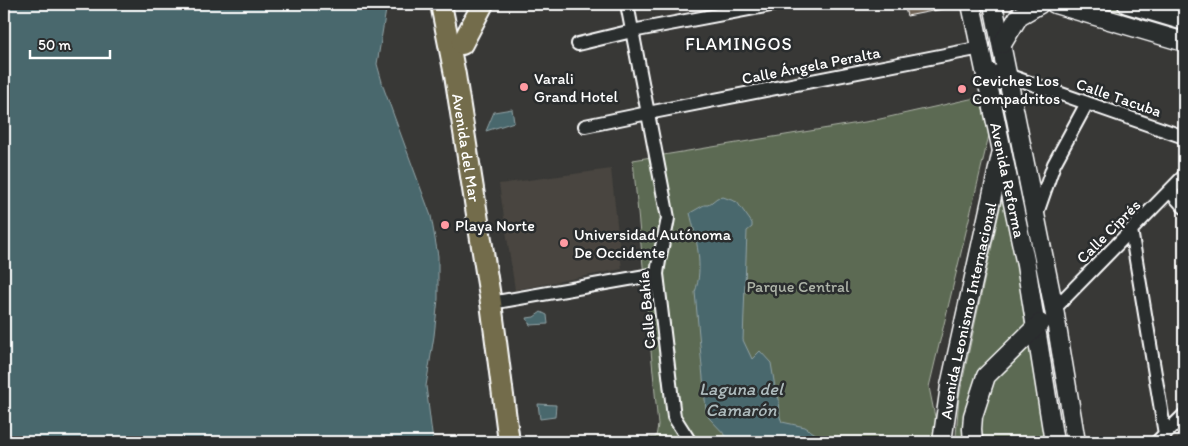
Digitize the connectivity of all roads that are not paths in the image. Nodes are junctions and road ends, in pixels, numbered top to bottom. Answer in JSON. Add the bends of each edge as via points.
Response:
{"nodes":[{"id":1,"x":441,"y":4,"type":"edge"},
{"id":2,"x":454,"y":4,"type":"edge"},
{"id":3,"x":483,"y":4,"type":"edge"},
{"id":4,"x":627,"y":4,"type":"edge"},
{"id":5,"x":776,"y":4,"type":"edge"},
{"id":6,"x":958,"y":4,"type":"edge"},
{"id":7,"x":993,"y":4,"type":"edge"},
{"id":8,"x":1040,"y":4,"type":"edge"},
{"id":9,"x":1055,"y":4,"type":"edge"},
{"id":10,"x":1127,"y":4,"type":"edge"},
{"id":11,"x":973,"y":11,"type":"edge"},
{"id":12,"x":1184,"y":21,"type":"edge"},
{"id":13,"x":632,"y":31,"type":"junction"},
{"id":14,"x":1184,"y":42,"type":"edge"},
{"id":15,"x":462,"y":44,"type":"junction"},
{"id":16,"x":578,"y":44,"type":"dead end"},
{"id":17,"x":1002,"y":44,"type":"junction"},
{"id":18,"x":981,"y":48,"type":"junction"},
{"id":19,"x":986,"y":69,"type":"junction"},
{"id":20,"x":1007,"y":75,"type":"junction"},
{"id":21,"x":1088,"y":103,"type":"junction"},
{"id":22,"x":648,"y":113,"type":"junction"},
{"id":23,"x":585,"y":126,"type":"dead end"},
{"id":24,"x":1184,"y":137,"type":"edge"},
{"id":25,"x":1002,"y":149,"type":"junction"},
{"id":26,"x":1184,"y":176,"type":"edge"},
{"id":27,"x":1170,"y":191,"type":"junction"},
{"id":28,"x":1184,"y":207,"type":"edge"},
{"id":29,"x":1036,"y":216,"type":"junction"},
{"id":30,"x":1131,"y":230,"type":"junction"},
{"id":31,"x":657,"y":274,"type":"junction"},
{"id":32,"x":497,"y":302,"type":"junction"},
{"id":33,"x":1054,"y":309,"type":"junction"},
{"id":34,"x":1035,"y":328,"type":"junction"},
{"id":35,"x":1184,"y":415,"type":"edge"},
{"id":36,"x":1161,"y":438,"type":"edge"},
{"id":37,"x":509,"y":442,"type":"edge"},
{"id":38,"x":521,"y":442,"type":"edge"},
{"id":39,"x":690,"y":442,"type":"edge"},
{"id":40,"x":942,"y":442,"type":"edge"},
{"id":41,"x":973,"y":442,"type":"edge"},
{"id":42,"x":1054,"y":442,"type":"edge"},
{"id":43,"x":1076,"y":442,"type":"edge"}],
"edges":[{"from":1,"to":32,"type":"main road","name":"Avenida del Mar"},
{"from":2,"to":15,"type":"main road","name":"Avenida del Mar"},
{"from":3,"to":15,"type":"main road"},
{"from":4,"to":13,"type":"street","name":"Calle Bahía"},
{"from":5,"to":13,"type":"street"},
{"from":6,"to":11,"type":"street"},
{"from":7,"to":17,"type":"street","name":"Avenida Reforma"},
{"from":8,"to":17,"type":"street","via":[[1019,16]]},
{"from":9,"to":14,"type":"street"},
{"from":10,"to":12,"type":"street"},
{"from":11,"to":18,"type":"street","name":"Avenida Reforma"},
{"from":13,"to":16,"type":"street"},
{"from":13,"to":22,"type":"street","name":"Calle Bahía"},
{"from":15,"to":32,"type":"main road","name":"Avenida del Mar","via":[[474,110]]},
{"from":17,"to":20,"type":"street","name":"Avenida Reforma"},
{"from":18,"to":19,"type":"street","name":"Avenida Reforma"},
{"from":18,"to":22,"type":"street","name":"Calle Ángela Peralta"},
{"from":19,"to":20,"type":"street","name":"Calle Tacuba"},
{"from":19,"to":25,"type":"street","name":"Avenida Reforma"},
{"from":20,"to":21,"type":"street","name":"Calle Tacuba"},
{"from":20,"to":29,"type":"street","name":"Avenida Reforma"},
{"from":21,"to":24,"type":"street","name":"Calle Tacuba"},
{"from":21,"to":29,"type":"street","via":[[1054,164]]},
{"from":22,"to":23,"type":"street","name":"Calle Ángela Peralta"},
{"from":22,"to":31,"type":"street","name":"Calle Bahía","via":[[668,218]]},
{"from":25,"to":34,"type":"street","name":"Avenida Reforma","via":[[1026,265]]},
{"from":25,"to":40,"type":"street","name":"Avenida Leonismo Internacional","via":[[950,386]]},
{"from":26,"to":27,"type":"street","name":"Calle Ciprés"},
{"from":27,"to":28,"type":"street"},
{"from":27,"to":30,"type":"street","name":"Calle Ciprés"},
{"from":29,"to":33,"type":"street","name":"Avenida Reforma"},
{"from":30,"to":33,"type":"street","name":"Calle Ciprés"},
{"from":30,"to":36,"type":"street"},
{"from":31,"to":32,"type":"street"},
{"from":31,"to":39,"type":"street","name":"Calle Bahía","via":[[674,417]]},
{"from":32,"to":37,"type":"main road","name":"Avenida del Mar"},
{"from":32,"to":38,"type":"main road","name":"Avenida del Mar","via":[[517,396]]},
{"from":33,"to":34,"type":"street"},
{"from":33,"to":43,"type":"street","name":"Avenida Reforma"},
{"from":34,"to":41,"type":"street","name":"Avenida Leonismo Internacional","via":[[986,376],[973,416]]},
{"from":34,"to":42,"type":"street","name":"Avenida Reforma"},
{"from":35,"to":36,"type":"street"}]}
